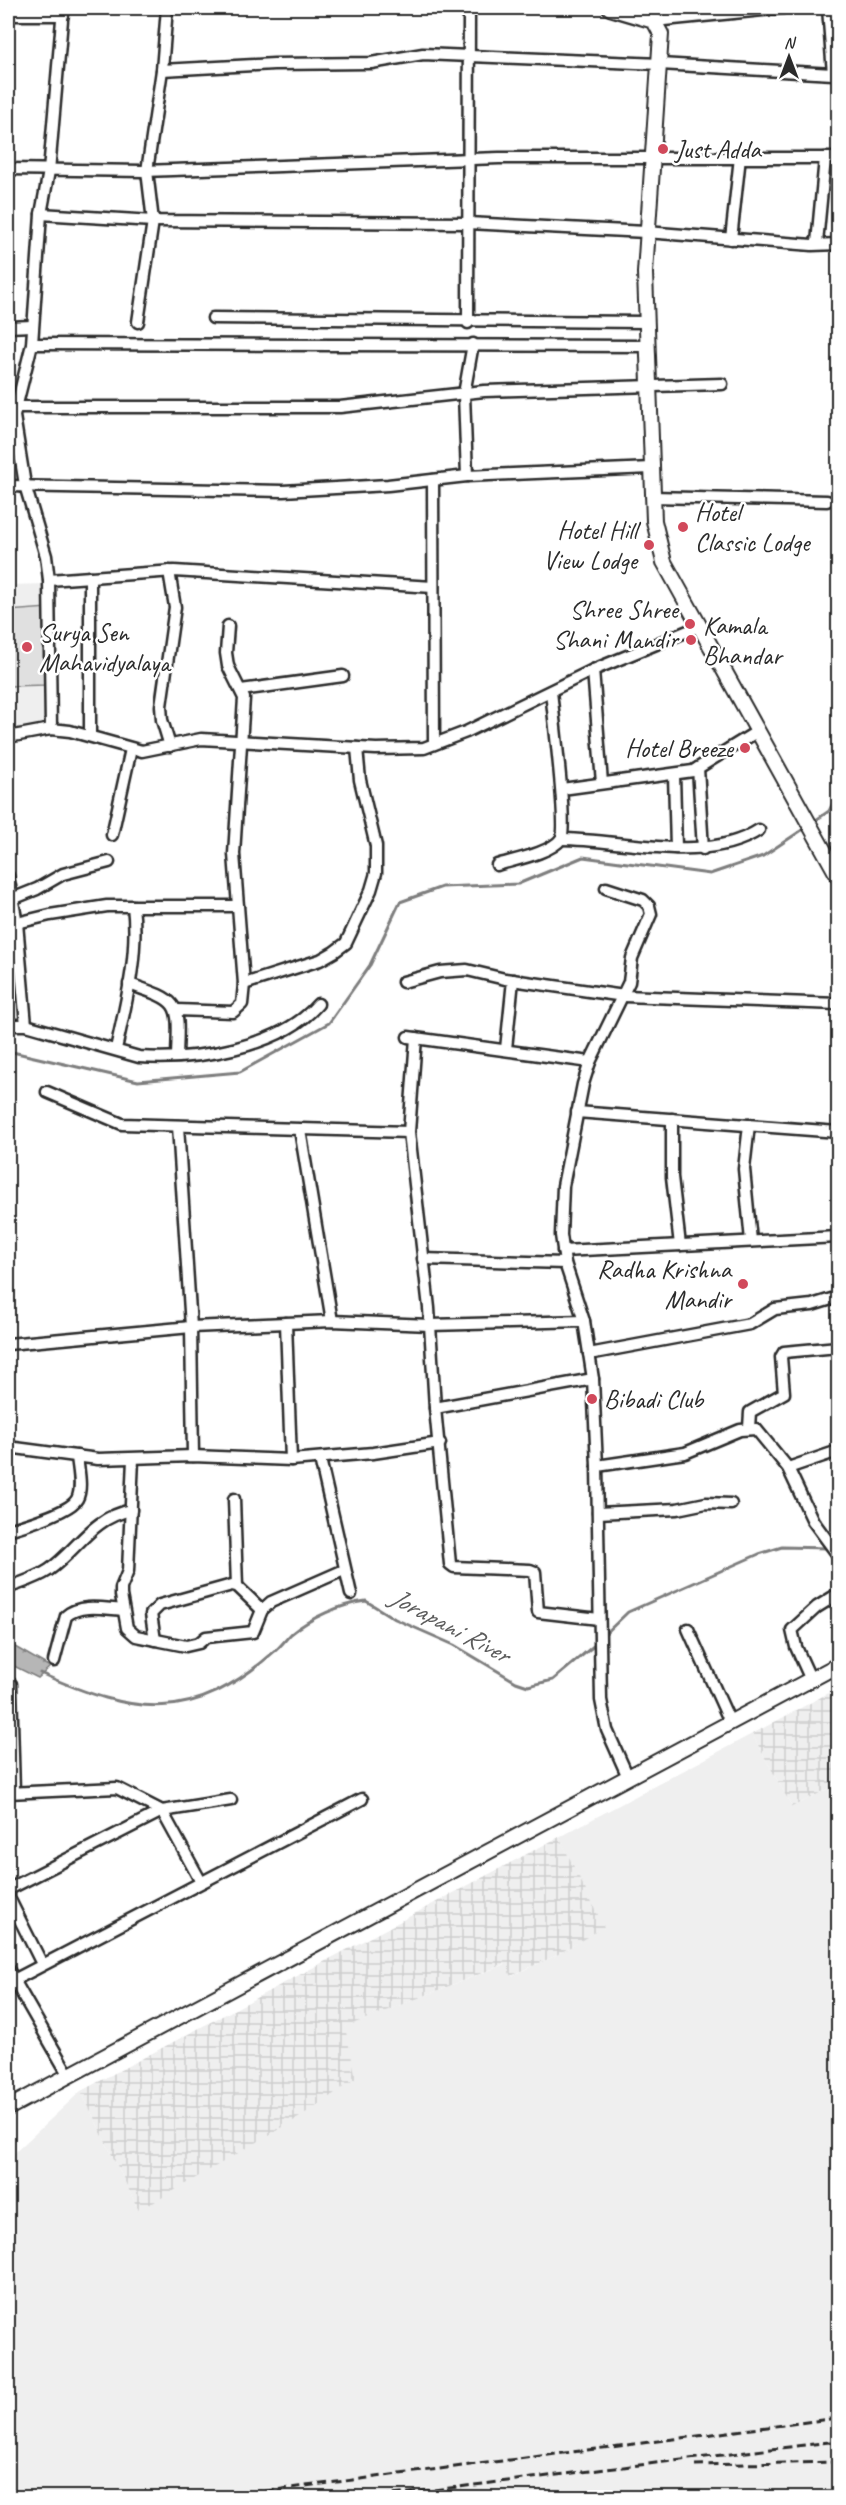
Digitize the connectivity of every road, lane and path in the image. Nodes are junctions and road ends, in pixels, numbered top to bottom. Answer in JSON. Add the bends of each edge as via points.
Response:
{"nodes":[{"id":1,"x":167,"y":8,"type":"edge"},
{"id":2,"x":469,"y":8,"type":"edge"},
{"id":3,"x":610,"y":8,"type":"edge"},
{"id":4,"x":783,"y":8,"type":"edge"},
{"id":5,"x":828,"y":8,"type":"edge"},
{"id":6,"x":63,"y":11,"type":"edge"},
{"id":7,"x":11,"y":12,"type":"edge"},
{"id":8,"x":654,"y":14,"type":"edge"},
{"id":9,"x":468,"y":57,"type":"junction"},
{"id":10,"x":660,"y":64,"type":"junction"},
{"id":11,"x":162,"y":70,"type":"junction"},
{"id":12,"x":654,"y":156,"type":"junction"},
{"id":13,"x":740,"y":157,"type":"junction"},
{"id":14,"x":825,"y":158,"type":"junction"},
{"id":15,"x":838,"y":158,"type":"edge"},
{"id":16,"x":469,"y":159,"type":"junction"},
{"id":17,"x":8,"y":170,"type":"edge"},
{"id":18,"x":49,"y":171,"type":"junction"},
{"id":19,"x":147,"y":171,"type":"junction"},
{"id":20,"x":41,"y":214,"type":"junction"},
{"id":21,"x":153,"y":221,"type":"junction"},
{"id":22,"x":468,"y":223,"type":"junction"},
{"id":23,"x":646,"y":231,"type":"junction"},
{"id":24,"x":731,"y":239,"type":"junction"},
{"id":25,"x":816,"y":243,"type":"junction"},
{"id":26,"x":838,"y":244,"type":"edge"},
{"id":27,"x":213,"y":318,"type":"dead end"},
{"id":28,"x":138,"y":322,"type":"dead end"},
{"id":29,"x":468,"y":322,"type":"junction"},
{"id":30,"x":646,"y":322,"type":"junction"},
{"id":31,"x":32,"y":326,"type":"junction"},
{"id":32,"x":8,"y":327,"type":"edge"},
{"id":33,"x":32,"y":344,"type":"junction"},
{"id":34,"x":473,"y":344,"type":"junction"},
{"id":35,"x":646,"y":346,"type":"junction"},
{"id":36,"x":722,"y":384,"type":"dead end"},
{"id":37,"x":648,"y":386,"type":"junction"},
{"id":38,"x":464,"y":393,"type":"junction"},
{"id":39,"x":15,"y":407,"type":"junction"},
{"id":40,"x":651,"y":468,"type":"junction"},
{"id":41,"x":467,"y":476,"type":"junction"},
{"id":42,"x":433,"y":480,"type":"junction"},
{"id":43,"x":25,"y":485,"type":"junction"},
{"id":44,"x":8,"y":486,"type":"edge"},
{"id":45,"x":652,"y":497,"type":"junction"},
{"id":46,"x":827,"y":501,"type":"dead end"},
{"id":47,"x":170,"y":572,"type":"junction"},
{"id":48,"x":90,"y":577,"type":"junction"},
{"id":49,"x":49,"y":580,"type":"junction"},
{"id":50,"x":433,"y":587,"type":"junction"},
{"id":51,"x":228,"y":626,"type":"dead end"},
{"id":52,"x":699,"y":626,"type":"junction"},
{"id":53,"x":593,"y":670,"type":"junction"},
{"id":54,"x":343,"y":676,"type":"dead end"},
{"id":55,"x":241,"y":690,"type":"junction"},
{"id":56,"x":551,"y":691,"type":"junction"},
{"id":57,"x":51,"y":729,"type":"junction"},
{"id":58,"x":758,"y":731,"type":"junction"},
{"id":59,"x":90,"y":735,"type":"junction"},
{"id":60,"x":8,"y":737,"type":"edge"},
{"id":61,"x":241,"y":740,"type":"junction"},
{"id":62,"x":434,"y":744,"type":"junction"},
{"id":63,"x":170,"y":746,"type":"junction"},
{"id":64,"x":357,"y":748,"type":"junction"},
{"id":65,"x":131,"y":749,"type":"junction"},
{"id":66,"x":698,"y":768,"type":"junction"},
{"id":67,"x":674,"y":775,"type":"junction"},
{"id":68,"x":602,"y":783,"type":"junction"},
{"id":69,"x":562,"y":789,"type":"junction"},
{"id":70,"x":759,"y":830,"type":"dead end"},
{"id":71,"x":112,"y":835,"type":"dead end"},
{"id":72,"x":561,"y":839,"type":"junction"},
{"id":73,"x":676,"y":848,"type":"junction"},
{"id":74,"x":702,"y":849,"type":"junction"},
{"id":75,"x":110,"y":862,"type":"dead end"},
{"id":76,"x":497,"y":865,"type":"dead end"},
{"id":77,"x":838,"y":876,"type":"edge"},
{"id":78,"x":8,"y":883,"type":"edge"},
{"id":79,"x":606,"y":888,"type":"dead end"},
{"id":80,"x":12,"y":899,"type":"junction"},
{"id":81,"x":133,"y":906,"type":"junction"},
{"id":82,"x":238,"y":906,"type":"junction"},
{"id":83,"x":16,"y":923,"type":"junction"},
{"id":84,"x":513,"y":980,"type":"junction"},
{"id":85,"x":404,"y":982,"type":"dead end"},
{"id":86,"x":129,"y":984,"type":"junction"},
{"id":87,"x":244,"y":984,"type":"junction"},
{"id":88,"x":624,"y":996,"type":"junction"},
{"id":89,"x":318,"y":1004,"type":"dead end"},
{"id":90,"x":838,"y":1004,"type":"edge"},
{"id":91,"x":177,"y":1010,"type":"junction"},
{"id":92,"x":8,"y":1025,"type":"edge"},
{"id":93,"x":26,"y":1025,"type":"junction"},
{"id":94,"x":116,"y":1049,"type":"junction"},
{"id":95,"x":506,"y":1049,"type":"junction"},
{"id":96,"x":177,"y":1056,"type":"junction"},
{"id":97,"x":590,"y":1062,"type":"junction"},
{"id":98,"x":47,"y":1092,"type":"dead end"},
{"id":99,"x":577,"y":1112,"type":"junction"},
{"id":100,"x":672,"y":1119,"type":"junction"},
{"id":101,"x":749,"y":1125,"type":"junction"},
{"id":102,"x":178,"y":1126,"type":"junction"},
{"id":103,"x":300,"y":1130,"type":"junction"},
{"id":104,"x":410,"y":1132,"type":"junction"},
{"id":105,"x":838,"y":1132,"type":"edge"},
{"id":106,"x":838,"y":1237,"type":"edge"},
{"id":107,"x":751,"y":1241,"type":"junction"},
{"id":108,"x":680,"y":1245,"type":"junction"},
{"id":109,"x":563,"y":1251,"type":"junction"},
{"id":110,"x":423,"y":1259,"type":"junction"},
{"id":111,"x":565,"y":1263,"type":"junction"},
{"id":112,"x":838,"y":1298,"type":"edge"},
{"id":113,"x":332,"y":1321,"type":"junction"},
{"id":114,"x":584,"y":1321,"type":"junction"},
{"id":115,"x":285,"y":1323,"type":"junction"},
{"id":116,"x":430,"y":1325,"type":"junction"},
{"id":117,"x":191,"y":1327,"type":"junction"},
{"id":118,"x":8,"y":1344,"type":"edge"},
{"id":119,"x":838,"y":1347,"type":"edge"},
{"id":120,"x":589,"y":1354,"type":"junction"},
{"id":121,"x":593,"y":1380,"type":"junction"},
{"id":122,"x":435,"y":1408,"type":"junction"},
{"id":123,"x":749,"y":1428,"type":"junction"},
{"id":124,"x":440,"y":1443,"type":"junction"},
{"id":125,"x":8,"y":1447,"type":"edge"},
{"id":126,"x":838,"y":1451,"type":"edge"},
{"id":127,"x":77,"y":1456,"type":"junction"},
{"id":128,"x":193,"y":1456,"type":"junction"},
{"id":129,"x":133,"y":1459,"type":"junction"},
{"id":130,"x":320,"y":1459,"type":"junction"},
{"id":131,"x":291,"y":1460,"type":"junction"},
{"id":132,"x":597,"y":1466,"type":"junction"},
{"id":133,"x":788,"y":1468,"type":"junction"},
{"id":134,"x":234,"y":1499,"type":"dead end"},
{"id":135,"x":731,"y":1504,"type":"dead end"},
{"id":136,"x":131,"y":1510,"type":"junction"},
{"id":137,"x":598,"y":1513,"type":"junction"},
{"id":138,"x":8,"y":1530,"type":"edge"},
{"id":139,"x":838,"y":1555,"type":"edge"},
{"id":140,"x":344,"y":1570,"type":"junction"},
{"id":141,"x":237,"y":1586,"type":"junction"},
{"id":142,"x":10,"y":1587,"type":"dead end"},
{"id":143,"x":351,"y":1594,"type":"dead end"},
{"id":144,"x":838,"y":1594,"type":"edge"},
{"id":145,"x":123,"y":1610,"type":"junction"},
{"id":146,"x":262,"y":1610,"type":"junction"},
{"id":147,"x":599,"y":1621,"type":"junction"},
{"id":148,"x":688,"y":1629,"type":"dead end"},
{"id":149,"x":155,"y":1640,"type":"junction"},
{"id":150,"x":54,"y":1661,"type":"dead end"},
{"id":151,"x":838,"y":1665,"type":"edge"},
{"id":152,"x":811,"y":1680,"type":"junction"},
{"id":153,"x":11,"y":1684,"type":"dead end"},
{"id":154,"x":730,"y":1722,"type":"junction"},
{"id":155,"x":628,"y":1777,"type":"junction"},
{"id":156,"x":11,"y":1792,"type":"edge"},
{"id":157,"x":362,"y":1799,"type":"dead end"},
{"id":158,"x":231,"y":1800,"type":"dead end"},
{"id":159,"x":162,"y":1811,"type":"junction"},
{"id":160,"x":201,"y":1882,"type":"junction"},
{"id":161,"x":42,"y":1964,"type":"junction"},
{"id":162,"x":8,"y":1969,"type":"edge"},
{"id":163,"x":14,"y":1980,"type":"junction"},
{"id":164,"x":68,"y":2074,"type":"junction"},
{"id":165,"x":8,"y":2108,"type":"edge"}],
"edges":[{"from":1,"to":11,"type":"street"},
{"from":2,"to":9,"type":"street"},
{"from":3,"to":8,"type":"main road"},
{"from":4,"to":8,"type":"street"},
{"from":5,"to":10,"type":"street","via":[[833,74]]},
{"from":6,"to":7,"type":"street"},
{"from":6,"to":18,"type":"street"},
{"from":8,"to":10,"type":"main road","via":[[661,34]]},
{"from":9,"to":10,"type":"street"},
{"from":9,"to":11,"type":"street","via":[[423,54],[371,63]]},
{"from":9,"to":16,"type":"street"},
{"from":10,"to":12,"type":"main road"},
{"from":11,"to":19,"type":"street"},
{"from":12,"to":13,"type":"street"},
{"from":12,"to":16,"type":"street"},
{"from":12,"to":23,"type":"main road"},
{"from":13,"to":14,"type":"street"},
{"from":13,"to":24,"type":"street"},
{"from":14,"to":15,"type":"street"},
{"from":14,"to":25,"type":"street"},
{"from":16,"to":19,"type":"street"},
{"from":16,"to":22,"type":"street"},
{"from":17,"to":18,"type":"street"},
{"from":18,"to":19,"type":"street"},
{"from":18,"to":20,"type":"street"},
{"from":19,"to":21,"type":"street"},
{"from":20,"to":21,"type":"street"},
{"from":20,"to":31,"type":"street"},
{"from":21,"to":22,"type":"street"},
{"from":21,"to":28,"type":"street"},
{"from":22,"to":23,"type":"street"},
{"from":22,"to":29,"type":"street"},
{"from":23,"to":24,"type":"street"},
{"from":23,"to":30,"type":"main road"},
{"from":24,"to":25,"type":"street"},
{"from":25,"to":26,"type":"street"},
{"from":27,"to":29,"type":"street"},
{"from":29,"to":30,"type":"street"},
{"from":30,"to":35,"type":"main road"},
{"from":31,"to":32,"type":"street"},
{"from":31,"to":33,"type":"street"},
{"from":33,"to":34,"type":"street"},
{"from":33,"to":39,"type":"street"},
{"from":34,"to":35,"type":"street"},
{"from":34,"to":38,"type":"street"},
{"from":35,"to":37,"type":"main road"},
{"from":36,"to":37,"type":"street"},
{"from":37,"to":38,"type":"street"},
{"from":37,"to":40,"type":"main road"},
{"from":38,"to":39,"type":"street","via":[[340,407]]},
{"from":38,"to":41,"type":"street"},
{"from":39,"to":43,"type":"street"},
{"from":40,"to":41,"type":"street"},
{"from":40,"to":45,"type":"main road"},
{"from":41,"to":42,"type":"street"},
{"from":42,"to":43,"type":"street","via":[[283,491]]},
{"from":42,"to":50,"type":"street"},
{"from":43,"to":44,"type":"street"},
{"from":43,"to":49,"type":"street"},
{"from":45,"to":46,"type":"street"},
{"from":45,"to":52,"type":"main road","via":[[660,553]]},
{"from":47,"to":48,"type":"street"},
{"from":47,"to":50,"type":"street"},
{"from":47,"to":63,"type":"street","via":[[175,607],[161,706]]},
{"from":48,"to":49,"type":"street"},
{"from":48,"to":59,"type":"street"},
{"from":49,"to":57,"type":"street"},
{"from":50,"to":62,"type":"street"},
{"from":51,"to":55,"type":"street","via":[[228,666]]},
{"from":52,"to":53,"type":"street"},
{"from":52,"to":58,"type":"main road"},
{"from":53,"to":56,"type":"street"},
{"from":53,"to":68,"type":"street"},
{"from":54,"to":55,"type":"street"},
{"from":55,"to":61,"type":"street"},
{"from":56,"to":62,"type":"street"},
{"from":56,"to":69,"type":"street"},
{"from":57,"to":59,"type":"street"},
{"from":57,"to":60,"type":"street"},
{"from":58,"to":66,"type":"street"},
{"from":58,"to":77,"type":"main road"},
{"from":59,"to":65,"type":"street"},
{"from":61,"to":63,"type":"street","via":[[201,739]]},
{"from":61,"to":64,"type":"street"},
{"from":61,"to":82,"type":"street","via":[[234,854]]},
{"from":62,"to":64,"type":"street","via":[[424,748]]},
{"from":63,"to":65,"type":"street","via":[[152,751]]},
{"from":64,"to":87,"type":"street","via":[[360,780],[376,846],[376,873],[371,890],[345,943],[334,952]]},
{"from":65,"to":71,"type":"street"},
{"from":66,"to":67,"type":"street"},
{"from":66,"to":74,"type":"street"},
{"from":67,"to":68,"type":"street"},
{"from":67,"to":73,"type":"street"},
{"from":68,"to":69,"type":"street"},
{"from":69,"to":72,"type":"street"},
{"from":70,"to":74,"type":"street","via":[[741,841]]},
{"from":72,"to":73,"type":"street"},
{"from":72,"to":76,"type":"street","via":[[536,854]]},
{"from":73,"to":74,"type":"street"},
{"from":75,"to":80,"type":"street","via":[[63,874]]},
{"from":78,"to":80,"type":"street"},
{"from":79,"to":88,"type":"street","via":[[643,900],[651,914],[632,958]]},
{"from":80,"to":83,"type":"street"},
{"from":81,"to":82,"type":"street"},
{"from":81,"to":83,"type":"street","via":[[96,908]]},
{"from":81,"to":86,"type":"street"},
{"from":82,"to":87,"type":"street"},
{"from":83,"to":93,"type":"street"},
{"from":84,"to":85,"type":"street","via":[[467,970],[440,972]]},
{"from":84,"to":88,"type":"street"},
{"from":84,"to":95,"type":"street"},
{"from":86,"to":91,"type":"street","via":[[165,996]]},
{"from":86,"to":94,"type":"street"},
{"from":87,"to":91,"type":"street","via":[[242,1005],[233,1012]]},
{"from":88,"to":90,"type":"street"},
{"from":88,"to":97,"type":"street"},
{"from":89,"to":96,"type":"street","via":[[286,1031],[253,1044]]},
{"from":91,"to":96,"type":"street"},
{"from":92,"to":93,"type":"street"},
{"from":93,"to":94,"type":"street"},
{"from":94,"to":96,"type":"street","via":[[139,1057]]},
{"from":95,"to":97,"type":"street"},
{"from":95,"to":104,"type":"street","via":[[412,1037]]},
{"from":97,"to":99,"type":"street"},
{"from":98,"to":102,"type":"street","via":[[122,1124]]},
{"from":99,"to":100,"type":"street"},
{"from":99,"to":109,"type":"street","via":[[563,1186]]},
{"from":100,"to":101,"type":"street"},
{"from":100,"to":108,"type":"street","via":[[673,1187]]},
{"from":101,"to":105,"type":"street"},
{"from":101,"to":107,"type":"street","via":[[744,1169]]},
{"from":102,"to":103,"type":"street"},
{"from":102,"to":117,"type":"street"},
{"from":103,"to":104,"type":"street"},
{"from":103,"to":113,"type":"street"},
{"from":104,"to":110,"type":"street"},
{"from":106,"to":107,"type":"street"},
{"from":107,"to":108,"type":"street"},
{"from":108,"to":109,"type":"street"},
{"from":109,"to":111,"type":"street"},
{"from":110,"to":111,"type":"street"},
{"from":110,"to":116,"type":"street"},
{"from":111,"to":114,"type":"street"},
{"from":112,"to":120,"type":"street","via":[[775,1309],[750,1324]]},
{"from":113,"to":115,"type":"street"},
{"from":113,"to":116,"type":"street"},
{"from":114,"to":116,"type":"street"},
{"from":114,"to":120,"type":"street"},
{"from":115,"to":117,"type":"street"},
{"from":115,"to":131,"type":"street"},
{"from":116,"to":122,"type":"street"},
{"from":117,"to":118,"type":"street"},
{"from":117,"to":128,"type":"street"},
{"from":119,"to":123,"type":"street","via":[[784,1352],[784,1393],[750,1412]]},
{"from":120,"to":121,"type":"street"},
{"from":121,"to":122,"type":"street"},
{"from":121,"to":132,"type":"street"},
{"from":122,"to":124,"type":"street"},
{"from":123,"to":132,"type":"street","via":[[685,1453]]},
{"from":123,"to":133,"type":"street","via":[[756,1429]]},
{"from":124,"to":130,"type":"street"},
{"from":124,"to":147,"type":"street","via":[[450,1564],[530,1570],[535,1572],[538,1612]]},
{"from":125,"to":127,"type":"street"},
{"from":126,"to":133,"type":"street"},
{"from":127,"to":129,"type":"street"},
{"from":127,"to":138,"type":"street","via":[[79,1491],[73,1504]]},
{"from":128,"to":129,"type":"street"},
{"from":128,"to":131,"type":"street"},
{"from":129,"to":136,"type":"street"},
{"from":130,"to":131,"type":"street"},
{"from":130,"to":140,"type":"street"},
{"from":132,"to":137,"type":"street"},
{"from":133,"to":139,"type":"street","via":[[813,1521]]},
{"from":134,"to":141,"type":"street"},
{"from":135,"to":137,"type":"street"},
{"from":136,"to":142,"type":"street","via":[[100,1522],[39,1576]]},
{"from":136,"to":145,"type":"street","via":[[128,1571],[121,1588]]},
{"from":137,"to":147,"type":"street"},
{"from":140,"to":143,"type":"street"},
{"from":140,"to":146,"type":"street"},
{"from":141,"to":146,"type":"street"},
{"from":141,"to":149,"type":"street","via":[[153,1609]]},
{"from":144,"to":152,"type":"street","via":[[792,1630]]},
{"from":145,"to":149,"type":"street","via":[[130,1632]]},
{"from":145,"to":150,"type":"street","via":[[86,1608],[70,1612]]},
{"from":146,"to":149,"type":"street","via":[[253,1632],[246,1634],[206,1637],[186,1647]]},
{"from":147,"to":155,"type":"street","via":[[601,1700],[607,1730]]},
{"from":148,"to":154,"type":"street"},
{"from":151,"to":152,"type":"main road"},
{"from":152,"to":154,"type":"main road"},
{"from":153,"to":156,"type":"street"},
{"from":154,"to":155,"type":"main road"},
{"from":155,"to":164,"type":"main road"},
{"from":156,"to":159,"type":"street","via":[[117,1788]]},
{"from":157,"to":160,"type":"street"},
{"from":158,"to":159,"type":"street"},
{"from":159,"to":160,"type":"street"},
{"from":159,"to":161,"type":"street","via":[[9,1889],[9,1898]]},
{"from":160,"to":161,"type":"street"},
{"from":161,"to":163,"type":"street"},
{"from":162,"to":163,"type":"street"},
{"from":163,"to":164,"type":"street"},
{"from":164,"to":165,"type":"main road"}]}
